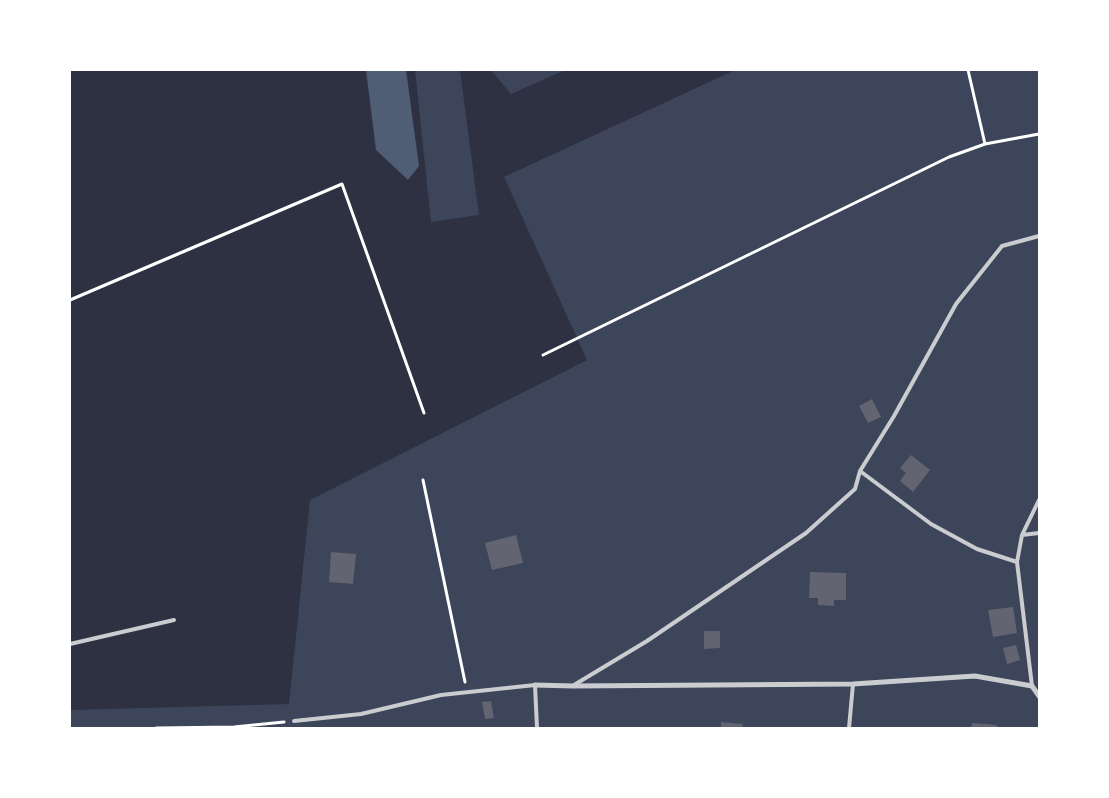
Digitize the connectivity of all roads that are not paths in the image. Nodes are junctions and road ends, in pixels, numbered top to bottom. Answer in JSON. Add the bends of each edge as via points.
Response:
{"nodes":[{"id":1,"x":1039,"y":236,"type":"edge"},
{"id":2,"x":860,"y":471,"type":"junction"},
{"id":3,"x":1039,"y":500,"type":"edge"},
{"id":4,"x":1039,"y":533,"type":"edge"},
{"id":5,"x":1022,"y":535,"type":"junction"},
{"id":6,"x":1017,"y":562,"type":"junction"},
{"id":7,"x":174,"y":620,"type":"dead end"},
{"id":8,"x":70,"y":644,"type":"edge"},
{"id":9,"x":853,"y":684,"type":"junction"},
{"id":10,"x":535,"y":685,"type":"junction"},
{"id":11,"x":573,"y":686,"type":"junction"},
{"id":12,"x":1032,"y":686,"type":"junction"},
{"id":13,"x":1039,"y":696,"type":"edge"},
{"id":14,"x":294,"y":721,"type":"road end"},
{"id":15,"x":537,"y":728,"type":"edge"},
{"id":16,"x":849,"y":728,"type":"edge"}],
"edges":[{"from":1,"to":2,"type":"lane","via":[[1002,246],[956,304]]},
{"from":2,"to":6,"type":"lane","via":[[931,524],[977,549]]},
{"from":2,"to":11,"type":"lane","via":[[855,489],[806,533],[647,641]]},
{"from":3,"to":5,"type":"lane"},
{"from":4,"to":5,"type":"lane"},
{"from":5,"to":6,"type":"lane"},
{"from":6,"to":12,"type":"lane"},
{"from":7,"to":8,"type":"lane"},
{"from":9,"to":11,"type":"street"},
{"from":9,"to":12,"type":"street","via":[[975,676]]},
{"from":9,"to":16,"type":"lane"},
{"from":10,"to":11,"type":"street"},
{"from":10,"to":14,"type":"lane","via":[[441,695],[361,714]]},
{"from":10,"to":15,"type":"lane"},
{"from":12,"to":13,"type":"street"}]}
